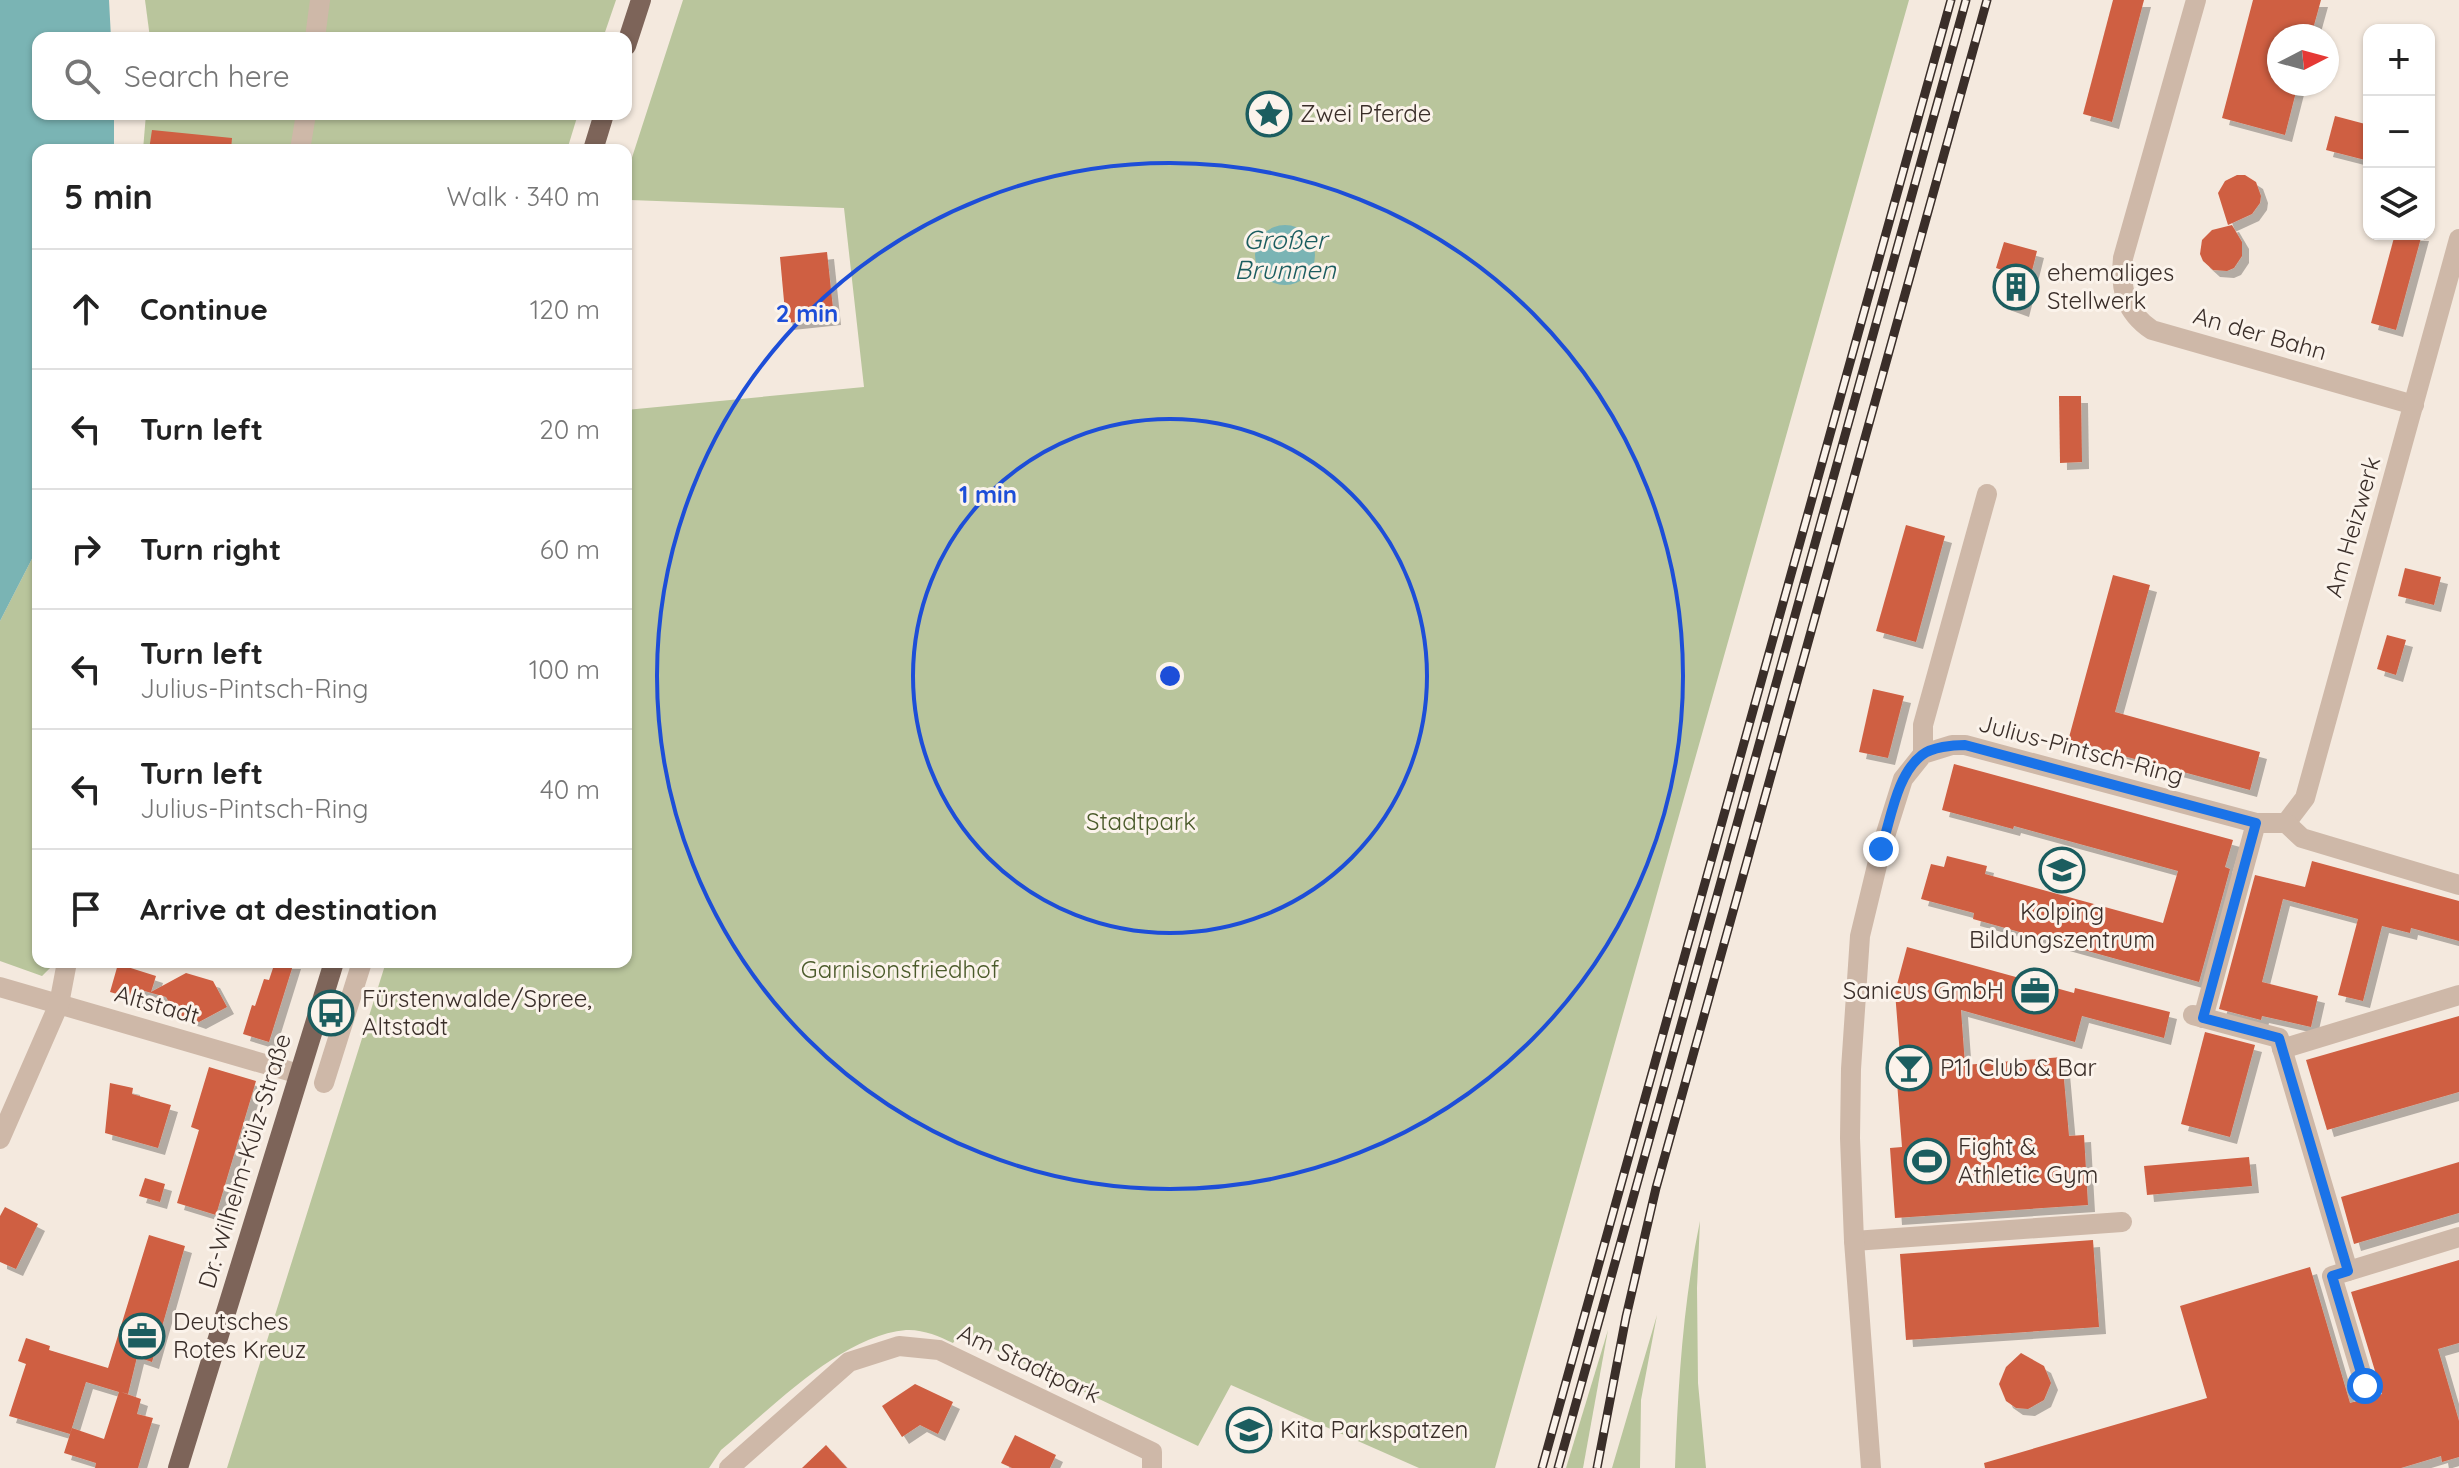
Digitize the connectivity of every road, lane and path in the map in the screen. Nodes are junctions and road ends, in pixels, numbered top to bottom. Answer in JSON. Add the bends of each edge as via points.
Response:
{"nodes":[{"id":1,"x":320,"y":0,"type":"edge"},
{"id":2,"x":641,"y":0,"type":"edge"},
{"id":3,"x":2196,"y":0,"type":"edge"},
{"id":4,"x":316,"y":32,"type":"edge"},
{"id":5,"x":631,"y":32,"type":"edge"},
{"id":6,"x":305,"y":120,"type":"edge"},
{"id":7,"x":602,"y":120,"type":"edge"},
{"id":8,"x":301,"y":144,"type":"edge"},
{"id":9,"x":595,"y":144,"type":"edge"},
{"id":10,"x":2459,"y":239,"type":"edge"},
{"id":11,"x":2414,"y":405,"type":"junction"},
{"id":12,"x":1987,"y":494,"type":"dead end"},
{"id":13,"x":1923,"y":754,"type":"junction"},
{"id":14,"x":2256,"y":823,"type":"junction"},
{"id":15,"x":2286,"y":823,"type":"junction"},
{"id":16,"x":2459,"y":885,"type":"edge"},
{"id":17,"x":66,"y":968,"type":"edge"},
{"id":18,"x":332,"y":968,"type":"edge"},
{"id":19,"x":360,"y":968,"type":"edge"},
{"id":20,"x":0,"y":987,"type":"edge"},
{"id":21,"x":2459,"y":995,"type":"edge"},
{"id":22,"x":59,"y":1004,"type":"junction"},
{"id":23,"x":2282,"y":1049,"type":"junction"},
{"id":24,"x":299,"y":1074,"type":"junction"},
{"id":25,"x":324,"y":1083,"type":"dead end"},
{"id":26,"x":0,"y":1139,"type":"edge"},
{"id":27,"x":2122,"y":1222,"type":"dead end"},
{"id":28,"x":2459,"y":1237,"type":"edge"},
{"id":29,"x":1854,"y":1241,"type":"junction"},
{"id":30,"x":2348,"y":1271,"type":"junction"},
{"id":31,"x":2365,"y":1386,"type":"dead end"},
{"id":32,"x":1152,"y":1460,"type":"edge"},
{"id":33,"x":178,"y":1468,"type":"edge"},
{"id":34,"x":729,"y":1468,"type":"edge"},
{"id":35,"x":1871,"y":1468,"type":"edge"}],
"edges":[{"from":1,"to":4,"type":"street"},
{"from":2,"to":5,"type":"main road"},
{"from":3,"to":11,"type":"street","name":"An der Bahn","via":[[2123,258],[2123,294],[2129,307],[2152,330]]},
{"from":6,"to":8,"type":"street"},
{"from":7,"to":9,"type":"main road"},
{"from":10,"to":11,"type":"street","name":"Am Heizwerk"},
{"from":11,"to":15,"type":"street","name":"Am Heizwerk","via":[[2305,798]]},
{"from":12,"to":13,"type":"street","via":[[1923,725]]},
{"from":13,"to":14,"type":"street","name":"Julius-Pintsch-Ring","via":[[1965,745]]},
{"from":13,"to":29,"type":"street","via":[[1903,779],[1860,936],[1851,1069]]},
{"from":14,"to":15,"type":"street","name":"Julius-Pintsch-Ring"},
{"from":14,"to":23,"type":"street","via":[[2198,1017],[2279,1038]]},
{"from":15,"to":16,"type":"street","via":[[2302,838]]},
{"from":17,"to":22,"type":"street"},
{"from":18,"to":24,"type":"main road","name":"Dr.-Wilhelm-Külz-Straße"},
{"from":19,"to":25,"type":"street"},
{"from":20,"to":22,"type":"street","name":"Altstadt"},
{"from":21,"to":23,"type":"street"},
{"from":22,"to":24,"type":"street","name":"Altstadt"},
{"from":22,"to":26,"type":"street"},
{"from":23,"to":30,"type":"street"},
{"from":24,"to":33,"type":"main road","name":"Dr.-Wilhelm-Külz-Straße"},
{"from":27,"to":29,"type":"street"},
{"from":28,"to":30,"type":"street"},
{"from":29,"to":35,"type":"street"},
{"from":30,"to":31,"type":"street","via":[[2332,1276]]},
{"from":32,"to":34,"type":"street","name":"Am Stadtpark","via":[[939,1350],[899,1346],[849,1362]]}]}
